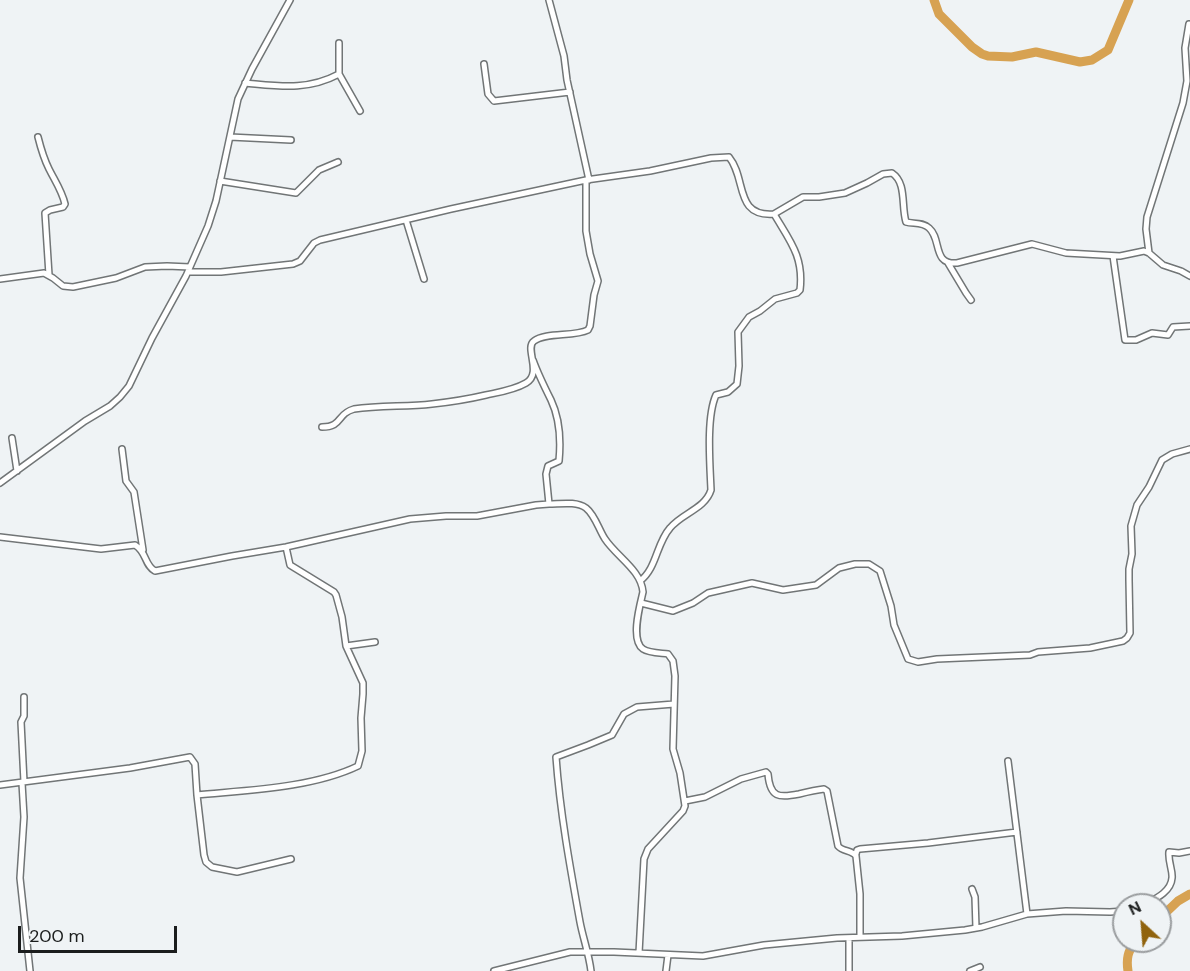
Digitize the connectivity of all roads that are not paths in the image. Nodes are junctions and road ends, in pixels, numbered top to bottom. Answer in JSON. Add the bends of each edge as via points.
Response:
{"nodes":[{"id":1,"x":290,"y":0,"type":"edge"},
{"id":2,"x":549,"y":0,"type":"edge"},
{"id":3,"x":1189,"y":24,"type":"edge"},
{"id":4,"x":339,"y":43,"type":"dead end"},
{"id":5,"x":484,"y":64,"type":"dead end"},
{"id":6,"x":339,"y":74,"type":"junction"},
{"id":7,"x":245,"y":83,"type":"junction"},
{"id":8,"x":570,"y":92,"type":"junction"},
{"id":9,"x":360,"y":111,"type":"dead end"},
{"id":10,"x":38,"y":137,"type":"dead end"},
{"id":11,"x":230,"y":137,"type":"junction"},
{"id":12,"x":291,"y":140,"type":"dead end"},
{"id":13,"x":338,"y":162,"type":"dead end"},
{"id":14,"x":587,"y":180,"type":"junction"},
{"id":15,"x":220,"y":181,"type":"junction"},
{"id":16,"x":774,"y":214,"type":"junction"},
{"id":17,"x":406,"y":220,"type":"junction"},
{"id":18,"x":1149,"y":253,"type":"junction"},
{"id":19,"x":1113,"y":256,"type":"junction"},
{"id":20,"x":948,"y":263,"type":"junction"},
{"id":21,"x":189,"y":270,"type":"junction"},
{"id":22,"x":49,"y":275,"type":"junction"},
{"id":23,"x":1190,"y":276,"type":"edge"},
{"id":24,"x":0,"y":279,"type":"edge"},
{"id":25,"x":424,"y":279,"type":"dead end"},
{"id":26,"x":971,"y":300,"type":"dead end"},
{"id":27,"x":1190,"y":326,"type":"edge"},
{"id":28,"x":533,"y":360,"type":"junction"},
{"id":29,"x":322,"y":427,"type":"dead end"},
{"id":30,"x":12,"y":438,"type":"dead end"},
{"id":31,"x":122,"y":449,"type":"dead end"},
{"id":32,"x":1190,"y":449,"type":"edge"},
{"id":33,"x":17,"y":471,"type":"junction"},
{"id":34,"x":0,"y":483,"type":"edge"},
{"id":35,"x":549,"y":504,"type":"junction"},
{"id":36,"x":0,"y":537,"type":"edge"},
{"id":37,"x":286,"y":547,"type":"junction"},
{"id":38,"x":143,"y":552,"type":"junction"},
{"id":39,"x":640,"y":581,"type":"junction"},
{"id":40,"x":641,"y":603,"type":"junction"},
{"id":41,"x":375,"y":642,"type":"dead end"},
{"id":42,"x":346,"y":646,"type":"junction"},
{"id":43,"x":24,"y":697,"type":"dead end"},
{"id":44,"x":675,"y":704,"type":"junction"},
{"id":45,"x":1008,"y":761,"type":"dead end"},
{"id":46,"x":23,"y":782,"type":"junction"},
{"id":47,"x":0,"y":785,"type":"edge"},
{"id":48,"x":197,"y":795,"type":"junction"},
{"id":49,"x":685,"y":801,"type":"junction"},
{"id":50,"x":1017,"y":832,"type":"junction"},
{"id":51,"x":1190,"y":851,"type":"edge"},
{"id":52,"x":855,"y":854,"type":"junction"},
{"id":53,"x":291,"y":859,"type":"dead end"},
{"id":54,"x":972,"y":889,"type":"dead end"},
{"id":55,"x":1163,"y":893,"type":"edge"},
{"id":56,"x":1112,"y":912,"type":"edge"},
{"id":57,"x":1027,"y":914,"type":"junction"},
{"id":58,"x":976,"y":928,"type":"junction"},
{"id":59,"x":860,"y":937,"type":"junction"},
{"id":60,"x":849,"y":938,"type":"junction"},
{"id":61,"x":588,"y":951,"type":"junction"},
{"id":62,"x":639,"y":953,"type":"junction"},
{"id":63,"x":668,"y":955,"type":"junction"},
{"id":64,"x":980,"y":967,"type":"dead end"},
{"id":65,"x":30,"y":971,"type":"edge"},
{"id":66,"x":494,"y":971,"type":"edge"},
{"id":67,"x":591,"y":971,"type":"edge"},
{"id":68,"x":666,"y":971,"type":"edge"},
{"id":69,"x":849,"y":971,"type":"edge"},
{"id":70,"x":970,"y":971,"type":"edge"}],
"edges":[{"from":1,"to":7,"type":"street"},
{"from":2,"to":8,"type":"street"},
{"from":3,"to":18,"type":"street","via":[[1183,103],[1147,218]]},
{"from":4,"to":6,"type":"street"},
{"from":5,"to":8,"type":"street","via":[[488,94],[494,101]]},
{"from":6,"to":7,"type":"street","via":[[294,87]]},
{"from":6,"to":9,"type":"street"},
{"from":7,"to":11,"type":"street"},
{"from":8,"to":14,"type":"street"},
{"from":10,"to":22,"type":"street","via":[[65,204],[45,213]]},
{"from":11,"to":12,"type":"street"},
{"from":11,"to":15,"type":"street"},
{"from":13,"to":15,"type":"street","via":[[319,170],[296,193]]},
{"from":14,"to":16,"type":"street","via":[[726,156],[731,158],[749,207],[762,215]]},
{"from":14,"to":17,"type":"street"},
{"from":14,"to":28,"type":"street","via":[[586,231],[598,281],[590,328],[534,341]]},
{"from":15,"to":21,"type":"street","via":[[208,225]]},
{"from":16,"to":20,"type":"street","via":[[803,197],[845,193],[892,173],[902,188],[905,221],[930,229]]},
{"from":16,"to":39,"type":"street","via":[[799,260],[800,290],[775,299],[749,317],[738,332],[737,384],[716,395],[712,410],[709,496],[670,527],[649,573]]},
{"from":17,"to":21,"type":"street","via":[[318,241],[300,261],[287,266],[220,272]]},
{"from":17,"to":25,"type":"street"},
{"from":18,"to":19,"type":"street"},
{"from":18,"to":23,"type":"street","via":[[1163,265]]},
{"from":19,"to":20,"type":"street","via":[[1066,253],[1032,244]]},
{"from":19,"to":27,"type":"street","via":[[1125,340],[1152,333],[1168,335],[1173,327]]},
{"from":20,"to":26,"type":"street"},
{"from":21,"to":22,"type":"street","via":[[145,267],[73,287],[63,286]]},
{"from":21,"to":33,"type":"street","via":[[126,390],[110,406]]},
{"from":22,"to":24,"type":"street"},
{"from":28,"to":29,"type":"street","via":[[531,378],[514,388],[432,404],[354,409],[336,424]]},
{"from":28,"to":35,"type":"street","via":[[552,401],[560,437],[559,461],[548,466],[546,474]]},
{"from":30,"to":33,"type":"street"},
{"from":31,"to":38,"type":"street"},
{"from":32,"to":40,"type":"street","via":[[1162,460],[1137,505],[1131,526],[1130,633],[1123,641],[1030,654],[918,662],[908,659],[894,626],[880,571],[869,564],[839,568],[816,585],[783,590],[752,584],[708,593],[673,611]]},
{"from":33,"to":34,"type":"street"},
{"from":35,"to":37,"type":"street","via":[[477,516],[410,519]]},
{"from":35,"to":39,"type":"street","via":[[574,504],[588,510],[606,540]]},
{"from":36,"to":38,"type":"street","via":[[101,549],[135,545]]},
{"from":37,"to":38,"type":"street","via":[[155,571]]},
{"from":37,"to":42,"type":"street","via":[[290,565],[334,592]]},
{"from":39,"to":40,"type":"street"},
{"from":40,"to":44,"type":"street","via":[[636,632],[639,643],[645,650],[668,654],[672,659]]},
{"from":41,"to":42,"type":"street"},
{"from":42,"to":48,"type":"street","via":[[363,683],[362,751],[358,766],[333,776],[275,788]]},
{"from":43,"to":46,"type":"street"},
{"from":44,"to":49,"type":"street","via":[[673,749]]},
{"from":44,"to":61,"type":"street","via":[[637,707],[624,714],[612,735],[556,757],[568,855]]},
{"from":45,"to":50,"type":"street"},
{"from":46,"to":47,"type":"street"},
{"from":46,"to":48,"type":"street","via":[[190,757],[195,764]]},
{"from":46,"to":65,"type":"street","via":[[20,878]]},
{"from":48,"to":53,"type":"street","via":[[204,855],[212,867],[237,872]]},
{"from":49,"to":52,"type":"street","via":[[766,772],[772,792],[782,797],[824,789],[838,846]]},
{"from":49,"to":62,"type":"street","via":[[683,811],[646,854]]},
{"from":50,"to":52,"type":"street","via":[[860,849]]},
{"from":50,"to":57,"type":"street"},
{"from":51,"to":55,"type":"street","via":[[1169,852],[1173,878]]},
{"from":52,"to":59,"type":"street"},
{"from":54,"to":58,"type":"street"},
{"from":56,"to":57,"type":"street"},
{"from":57,"to":58,"type":"street"},
{"from":58,"to":59,"type":"street"},
{"from":59,"to":60,"type":"street"},
{"from":60,"to":63,"type":"street","via":[[764,945],[703,956]]},
{"from":60,"to":69,"type":"street"},
{"from":61,"to":62,"type":"street"},
{"from":61,"to":66,"type":"street","via":[[557,954]]},
{"from":61,"to":67,"type":"street"},
{"from":62,"to":63,"type":"street"},
{"from":63,"to":68,"type":"street"},
{"from":64,"to":70,"type":"street"}]}
